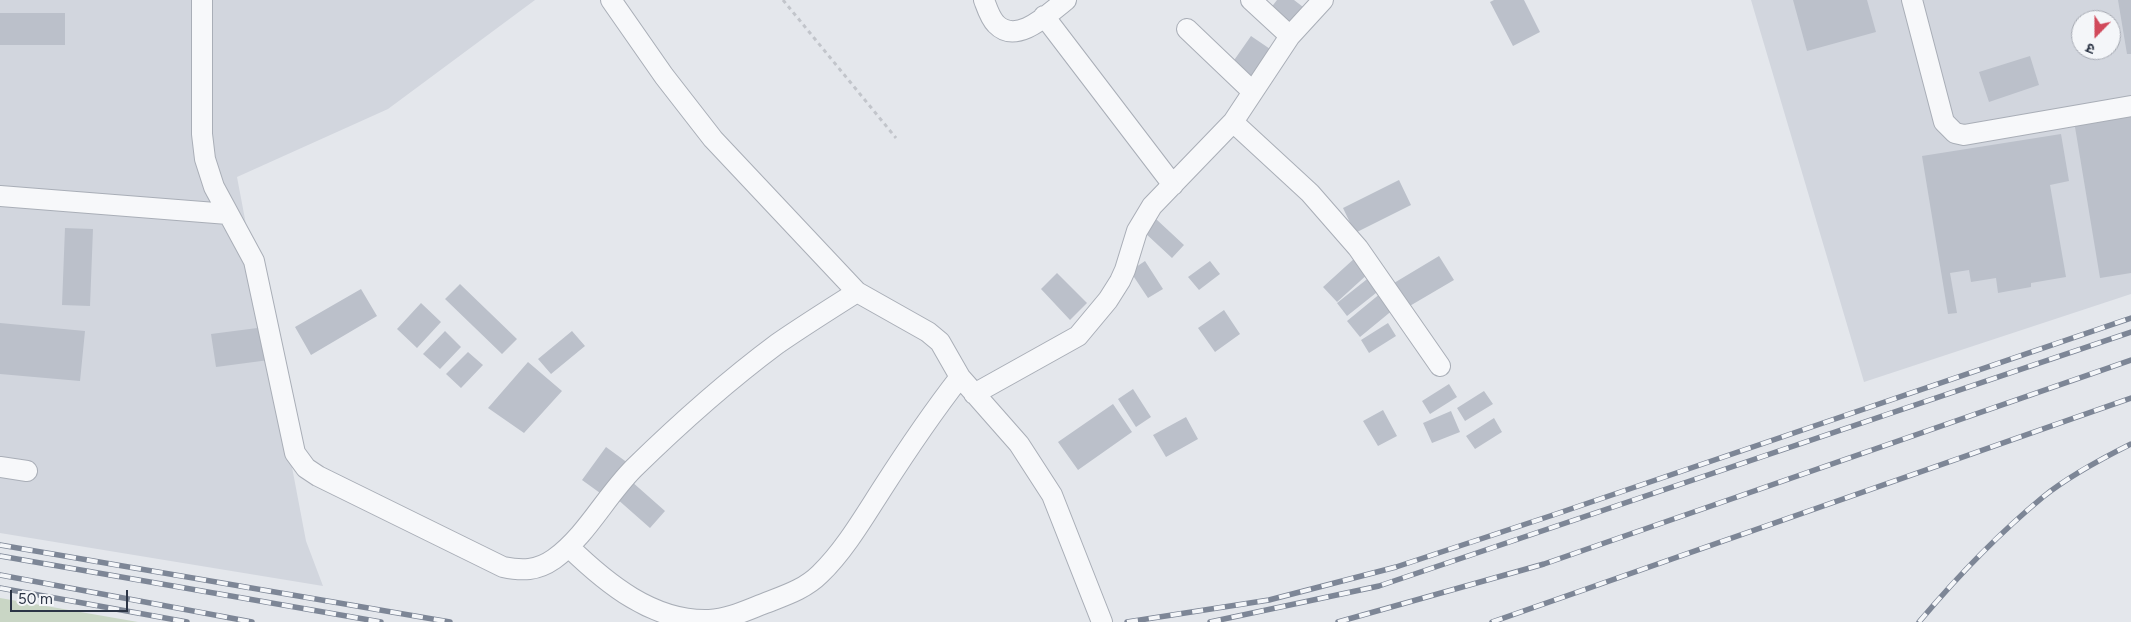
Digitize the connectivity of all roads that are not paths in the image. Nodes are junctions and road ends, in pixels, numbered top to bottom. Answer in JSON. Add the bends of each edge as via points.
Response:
{"nodes":[{"id":1,"x":202,"y":0,"type":"edge"},
{"id":2,"x":611,"y":0,"type":"edge"},
{"id":3,"x":984,"y":0,"type":"edge"},
{"id":4,"x":1066,"y":0,"type":"edge"},
{"id":5,"x":1251,"y":0,"type":"edge"},
{"id":6,"x":1323,"y":0,"type":"edge"},
{"id":7,"x":1912,"y":0,"type":"edge"},
{"id":8,"x":1044,"y":16,"type":"junction"},
{"id":9,"x":1187,"y":29,"type":"dead end"},
{"id":10,"x":1290,"y":36,"type":"junction"},
{"id":11,"x":1252,"y":92,"type":"junction"},
{"id":12,"x":2131,"y":106,"type":"edge"},
{"id":13,"x":1233,"y":122,"type":"junction"},
{"id":14,"x":1173,"y":184,"type":"junction"},
{"id":15,"x":0,"y":196,"type":"edge"},
{"id":16,"x":228,"y":214,"type":"junction"},
{"id":17,"x":857,"y":292,"type":"junction"},
{"id":18,"x":1440,"y":366,"type":"dead end"},
{"id":19,"x":960,"y":377,"type":"junction"},
{"id":20,"x":974,"y":394,"type":"junction"},
{"id":21,"x":0,"y":468,"type":"edge"},
{"id":22,"x":27,"y":471,"type":"dead end"},
{"id":23,"x":568,"y":547,"type":"junction"},
{"id":24,"x":1102,"y":622,"type":"edge"}],
"edges":[{"from":1,"to":16,"type":"street","via":[[202,134],[205,159]]},
{"from":2,"to":17,"type":"street","via":[[713,139]]},
{"from":3,"to":8,"type":"street","via":[[994,23],[1013,33],[1022,31]]},
{"from":4,"to":8,"type":"street"},
{"from":5,"to":10,"type":"street"},
{"from":6,"to":10,"type":"street"},
{"from":7,"to":12,"type":"street","via":[[1944,122],[1955,133]]},
{"from":8,"to":14,"type":"street"},
{"from":9,"to":11,"type":"street"},
{"from":10,"to":11,"type":"street"},
{"from":11,"to":13,"type":"street"},
{"from":13,"to":14,"type":"street"},
{"from":13,"to":18,"type":"street","via":[[1310,193],[1358,248]]},
{"from":14,"to":20,"type":"street","via":[[1144,218],[1120,281],[1078,336]]},
{"from":15,"to":16,"type":"street"},
{"from":16,"to":23,"type":"street","via":[[254,261],[290,435],[295,453],[306,468],[503,567],[521,571],[536,569]]},
{"from":17,"to":19,"type":"street","via":[[928,332],[940,342]]},
{"from":17,"to":23,"type":"street","via":[[778,344],[685,418],[631,470]]},
{"from":19,"to":20,"type":"street"},
{"from":19,"to":23,"type":"street","via":[[927,419],[862,522],[821,573],[791,593],[734,616],[709,620],[681,619],[661,613],[618,590]]},
{"from":20,"to":24,"type":"street","via":[[1019,444],[1052,495]]},
{"from":21,"to":22,"type":"street"}]}
